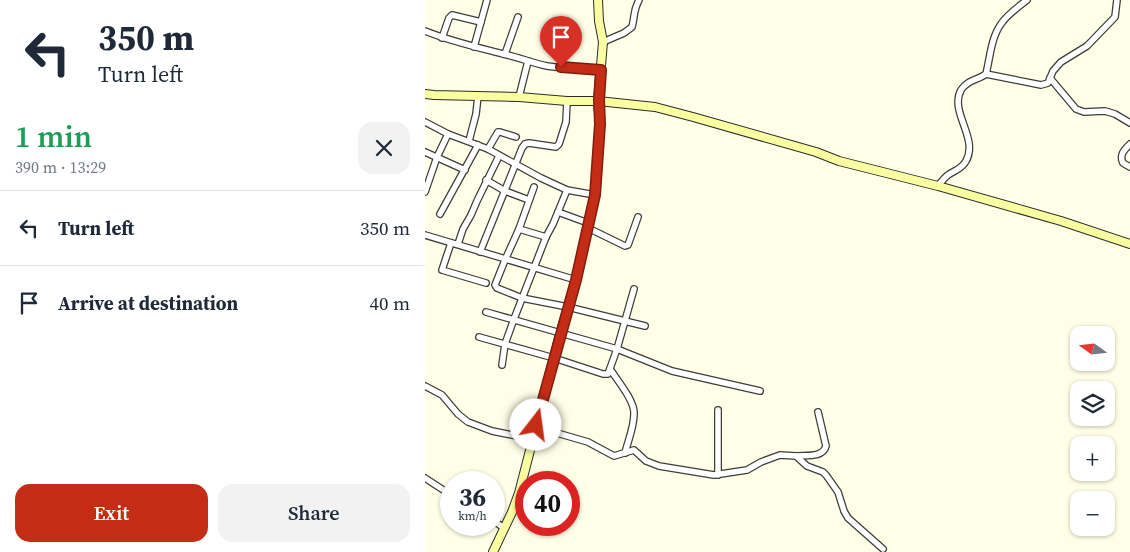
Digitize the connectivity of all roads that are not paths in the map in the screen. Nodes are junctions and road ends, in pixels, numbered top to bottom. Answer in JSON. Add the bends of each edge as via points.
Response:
{"nodes":[{"id":1,"x":487,"y":0,"type":"edge"},
{"id":2,"x":593,"y":0,"type":"edge"},
{"id":3,"x":598,"y":0,"type":"edge"},
{"id":4,"x":639,"y":0,"type":"edge"},
{"id":5,"x":1027,"y":0,"type":"edge"},
{"id":6,"x":1117,"y":0,"type":"edge"},
{"id":7,"x":1019,"y":2,"type":"edge"},
{"id":8,"x":518,"y":17,"type":"dead end"},
{"id":9,"x":481,"y":22,"type":"junction"},
{"id":10,"x":425,"y":31,"type":"edge"},
{"id":11,"x":442,"y":38,"type":"junction"},
{"id":12,"x":603,"y":42,"type":"junction"},
{"id":13,"x":474,"y":47,"type":"junction"},
{"id":14,"x":505,"y":54,"type":"junction"},
{"id":15,"x":528,"y":61,"type":"junction"},
{"id":16,"x":601,"y":70,"type":"junction"},
{"id":17,"x":986,"y":74,"type":"junction"},
{"id":18,"x":1050,"y":78,"type":"junction"},
{"id":19,"x":425,"y":94,"type":"edge"},
{"id":20,"x":478,"y":96,"type":"junction"},
{"id":21,"x":519,"y":97,"type":"junction"},
{"id":22,"x":599,"y":100,"type":"junction"},
{"id":23,"x":567,"y":101,"type":"junction"},
{"id":24,"x":425,"y":122,"type":"edge"},
{"id":25,"x":1130,"y":123,"type":"edge"},
{"id":26,"x":448,"y":134,"type":"junction"},
{"id":27,"x":516,"y":137,"type":"dead end"},
{"id":28,"x":469,"y":141,"type":"junction"},
{"id":29,"x":1130,"y":144,"type":"edge"},
{"id":30,"x":478,"y":145,"type":"junction"},
{"id":31,"x":488,"y":149,"type":"junction"},
{"id":32,"x":425,"y":152,"type":"edge"},
{"id":33,"x":499,"y":156,"type":"junction"},
{"id":34,"x":437,"y":157,"type":"junction"},
{"id":35,"x":516,"y":164,"type":"junction"},
{"id":36,"x":1130,"y":167,"type":"edge"},
{"id":37,"x":465,"y":170,"type":"junction"},
{"id":38,"x":486,"y":180,"type":"junction"},
{"id":39,"x":937,"y":186,"type":"junction"},
{"id":40,"x":535,"y":187,"type":"dead end"},
{"id":41,"x":567,"y":190,"type":"junction"},
{"id":42,"x":505,"y":191,"type":"junction"},
{"id":43,"x":425,"y":192,"type":"edge"},
{"id":44,"x":595,"y":195,"type":"junction"},
{"id":45,"x":529,"y":200,"type":"junction"},
{"id":46,"x":558,"y":212,"type":"junction"},
{"id":47,"x":440,"y":214,"type":"dead end"},
{"id":48,"x":638,"y":217,"type":"dead end"},
{"id":49,"x":588,"y":226,"type":"junction"},
{"id":50,"x":519,"y":229,"type":"junction"},
{"id":51,"x":425,"y":234,"type":"edge"},
{"id":52,"x":546,"y":238,"type":"junction"},
{"id":53,"x":455,"y":243,"type":"junction"},
{"id":54,"x":1130,"y":244,"type":"edge"},
{"id":55,"x":480,"y":252,"type":"junction"},
{"id":56,"x":505,"y":260,"type":"junction"},
{"id":57,"x":534,"y":268,"type":"junction"},
{"id":58,"x":576,"y":280,"type":"junction"},
{"id":59,"x":485,"y":283,"type":"dead end"},
{"id":60,"x":634,"y":289,"type":"dead end"},
{"id":61,"x":522,"y":298,"type":"junction"},
{"id":62,"x":568,"y":308,"type":"junction"},
{"id":63,"x":487,"y":312,"type":"dead end"},
{"id":64,"x":514,"y":320,"type":"junction"},
{"id":65,"x":625,"y":321,"type":"junction"},
{"id":66,"x":645,"y":326,"type":"dead end"},
{"id":67,"x":560,"y":334,"type":"junction"},
{"id":68,"x":479,"y":336,"type":"dead end"},
{"id":69,"x":505,"y":344,"type":"junction"},
{"id":70,"x":617,"y":349,"type":"junction"},
{"id":71,"x":554,"y":358,"type":"junction"},
{"id":72,"x":503,"y":365,"type":"dead end"},
{"id":73,"x":610,"y":369,"type":"junction"},
{"id":74,"x":425,"y":386,"type":"edge"},
{"id":75,"x":760,"y":391,"type":"dead end"},
{"id":76,"x":718,"y":410,"type":"dead end"},
{"id":77,"x":818,"y":412,"type":"dead end"},
{"id":78,"x":536,"y":425,"type":"junction"},
{"id":79,"x":532,"y":439,"type":"junction"},
{"id":80,"x":625,"y":453,"type":"junction"},
{"id":81,"x":796,"y":456,"type":"junction"},
{"id":82,"x":718,"y":475,"type":"junction"},
{"id":83,"x":425,"y":478,"type":"edge"},
{"id":84,"x":440,"y":488,"type":"edge"},
{"id":85,"x":505,"y":526,"type":"edge"},
{"id":86,"x":500,"y":536,"type":"edge"},
{"id":87,"x":883,"y":549,"type":"dead end"},
{"id":88,"x":493,"y":552,"type":"edge"}],
"edges":[{"from":1,"to":9,"type":"street"},
{"from":2,"to":3,"type":"street"},
{"from":3,"to":12,"type":"street"},
{"from":4,"to":12,"type":"street","via":[[632,28]]},
{"from":5,"to":7,"type":"street"},
{"from":6,"to":18,"type":"street","via":[[1115,17],[1087,46],[1061,62]]},
{"from":7,"to":17,"type":"street","via":[[994,38]]},
{"from":8,"to":14,"type":"street"},
{"from":9,"to":11,"type":"street","via":[[452,15]]},
{"from":9,"to":13,"type":"street"},
{"from":10,"to":11,"type":"street"},
{"from":11,"to":13,"type":"street"},
{"from":12,"to":16,"type":"street"},
{"from":13,"to":14,"type":"street"},
{"from":14,"to":15,"type":"street"},
{"from":15,"to":16,"type":"street","via":[[547,66]]},
{"from":15,"to":21,"type":"street"},
{"from":16,"to":22,"type":"street"},
{"from":17,"to":18,"type":"street","via":[[1041,85],[1048,83]]},
{"from":17,"to":39,"type":"street","via":[[969,82],[961,90],[959,99],[970,149],[967,160]]},
{"from":18,"to":25,"type":"street","via":[[1077,110],[1105,110]]},
{"from":19,"to":20,"type":"street"},
{"from":20,"to":21,"type":"street"},
{"from":20,"to":28,"type":"street","via":[[477,114]]},
{"from":21,"to":23,"type":"street"},
{"from":22,"to":23,"type":"street"},
{"from":22,"to":39,"type":"street","via":[[655,107]]},
{"from":22,"to":44,"type":"street"},
{"from":23,"to":35,"type":"street","via":[[566,122],[559,144],[525,144]]},
{"from":24,"to":26,"type":"street"},
{"from":26,"to":28,"type":"street"},
{"from":26,"to":34,"type":"street"},
{"from":27,"to":31,"type":"street","via":[[498,132]]},
{"from":28,"to":30,"type":"street"},
{"from":29,"to":36,"type":"street","via":[[1121,155],[1123,163]]},
{"from":30,"to":31,"type":"street"},
{"from":30,"to":37,"type":"street"},
{"from":31,"to":33,"type":"street"},
{"from":32,"to":34,"type":"street"},
{"from":33,"to":35,"type":"street"},
{"from":33,"to":38,"type":"street"},
{"from":34,"to":37,"type":"street"},
{"from":34,"to":43,"type":"street"},
{"from":35,"to":41,"type":"street"},
{"from":35,"to":42,"type":"street"},
{"from":37,"to":47,"type":"street"},
{"from":38,"to":42,"type":"street"},
{"from":38,"to":53,"type":"street"},
{"from":39,"to":54,"type":"street"},
{"from":40,"to":45,"type":"street"},
{"from":41,"to":44,"type":"street"},
{"from":41,"to":46,"type":"street"},
{"from":42,"to":45,"type":"street"},
{"from":42,"to":55,"type":"street"},
{"from":44,"to":49,"type":"street"},
{"from":45,"to":50,"type":"street"},
{"from":46,"to":49,"type":"street"},
{"from":46,"to":52,"type":"street"},
{"from":48,"to":49,"type":"street","via":[[625,246]]},
{"from":49,"to":58,"type":"street"},
{"from":50,"to":52,"type":"street"},
{"from":50,"to":56,"type":"street"},
{"from":51,"to":53,"type":"street"},
{"from":52,"to":57,"type":"street"},
{"from":53,"to":55,"type":"street"},
{"from":53,"to":59,"type":"street","via":[[441,270]]},
{"from":55,"to":56,"type":"street"},
{"from":56,"to":57,"type":"street"},
{"from":56,"to":61,"type":"street","via":[[495,285]]},
{"from":57,"to":58,"type":"street"},
{"from":57,"to":61,"type":"street"},
{"from":58,"to":62,"type":"street"},
{"from":60,"to":65,"type":"street"},
{"from":61,"to":62,"type":"street"},
{"from":61,"to":64,"type":"street"},
{"from":62,"to":65,"type":"street"},
{"from":62,"to":67,"type":"street"},
{"from":63,"to":64,"type":"street"},
{"from":64,"to":67,"type":"street"},
{"from":64,"to":69,"type":"street"},
{"from":65,"to":66,"type":"street"},
{"from":65,"to":70,"type":"street"},
{"from":67,"to":70,"type":"street"},
{"from":67,"to":71,"type":"street"},
{"from":68,"to":69,"type":"street"},
{"from":69,"to":71,"type":"street"},
{"from":69,"to":72,"type":"street"},
{"from":70,"to":73,"type":"street"},
{"from":70,"to":75,"type":"street","via":[[672,371]]},
{"from":71,"to":73,"type":"street","via":[[606,375]]},
{"from":71,"to":78,"type":"street"},
{"from":73,"to":80,"type":"street","via":[[634,408]]},
{"from":74,"to":79,"type":"street","via":[[442,395],[468,422]]},
{"from":76,"to":82,"type":"street"},
{"from":77,"to":81,"type":"street","via":[[825,450]]},
{"from":78,"to":79,"type":"street"},
{"from":78,"to":80,"type":"street","via":[[590,442],[614,456]]},
{"from":79,"to":85,"type":"street","via":[[519,493]]},
{"from":80,"to":82,"type":"street","via":[[635,450],[646,461],[659,466]]},
{"from":81,"to":82,"type":"street","via":[[780,455],[747,470]]},
{"from":81,"to":87,"type":"street","via":[[807,466],[826,475],[838,492],[848,518]]},
{"from":83,"to":84,"type":"street"},
{"from":86,"to":88,"type":"street"}]}
